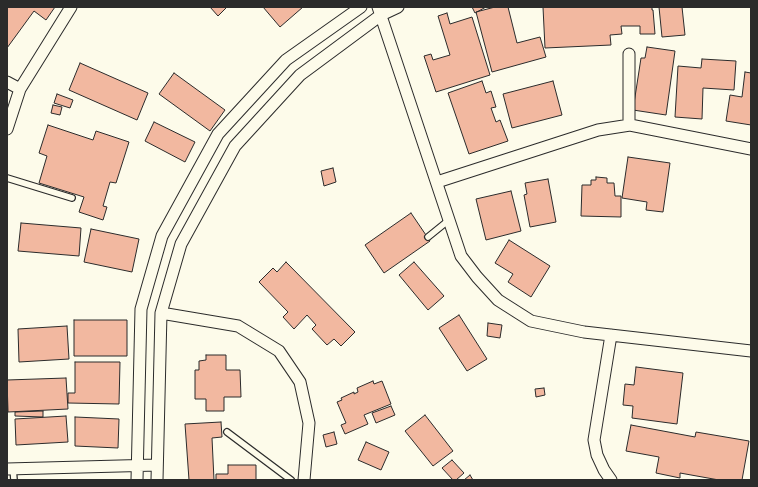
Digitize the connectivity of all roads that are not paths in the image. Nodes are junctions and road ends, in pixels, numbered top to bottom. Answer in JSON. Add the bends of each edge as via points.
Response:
{"nodes":[{"id":1,"x":71,"y":7,"type":"edge"},
{"id":2,"x":361,"y":7,"type":"edge"},
{"id":3,"x":398,"y":7,"type":"edge"},
{"id":4,"x":380,"y":11,"type":"edge"},
{"id":5,"x":629,"y":54,"type":"dead end"},
{"id":6,"x":7,"y":82,"type":"edge"},
{"id":7,"x":20,"y":89,"type":"junction"},
{"id":8,"x":629,"y":125,"type":"junction"},
{"id":9,"x":7,"y":129,"type":"edge"},
{"id":10,"x":751,"y":149,"type":"edge"},
{"id":11,"x":7,"y":178,"type":"edge"},
{"id":12,"x":437,"y":182,"type":"junction"},
{"id":13,"x":72,"y":198,"type":"dead end"},
{"id":14,"x":450,"y":220,"type":"junction"},
{"id":15,"x":428,"y":237,"type":"dead end"},
{"id":16,"x":161,"y":313,"type":"junction"},
{"id":17,"x":611,"y":335,"type":"junction"},
{"id":18,"x":751,"y":351,"type":"edge"},
{"id":19,"x":227,"y":432,"type":"dead end"},
{"id":20,"x":137,"y":465,"type":"junction"},
{"id":21,"x":157,"y":465,"type":"junction"},
{"id":22,"x":10,"y":469,"type":"edge"},
{"id":23,"x":14,"y":480,"type":"edge"},
{"id":24,"x":136,"y":480,"type":"edge"},
{"id":25,"x":157,"y":480,"type":"edge"},
{"id":26,"x":291,"y":480,"type":"edge"},
{"id":27,"x":304,"y":480,"type":"edge"},
{"id":28,"x":611,"y":480,"type":"edge"}],
"edges":[{"from":1,"to":7,"type":"street"},
{"from":2,"to":20,"type":"street","via":[[286,60],[218,134],[162,236],[141,309]]},
{"from":3,"to":4,"type":"street"},
{"from":4,"to":12,"type":"street"},
{"from":4,"to":16,"type":"street","via":[[300,75],[235,146],[181,244]]},
{"from":5,"to":8,"type":"street"},
{"from":6,"to":7,"type":"street"},
{"from":7,"to":9,"type":"street"},
{"from":8,"to":10,"type":"street"},
{"from":8,"to":12,"type":"street","via":[[598,130]]},
{"from":11,"to":13,"type":"lane"},
{"from":12,"to":14,"type":"street"},
{"from":14,"to":15,"type":"lane"},
{"from":14,"to":17,"type":"street","via":[[461,256],[498,300],[531,321]]},
{"from":16,"to":21,"type":"street"},
{"from":16,"to":27,"type":"street","via":[[238,326],[279,351],[300,382],[309,423]]},
{"from":17,"to":18,"type":"street"},
{"from":17,"to":28,"type":"street","via":[[594,440],[597,455]]},
{"from":19,"to":26,"type":"lane"},
{"from":20,"to":21,"type":"street"},
{"from":20,"to":22,"type":"street"},
{"from":20,"to":24,"type":"street"},
{"from":21,"to":25,"type":"street"},
{"from":22,"to":23,"type":"lane"}]}
